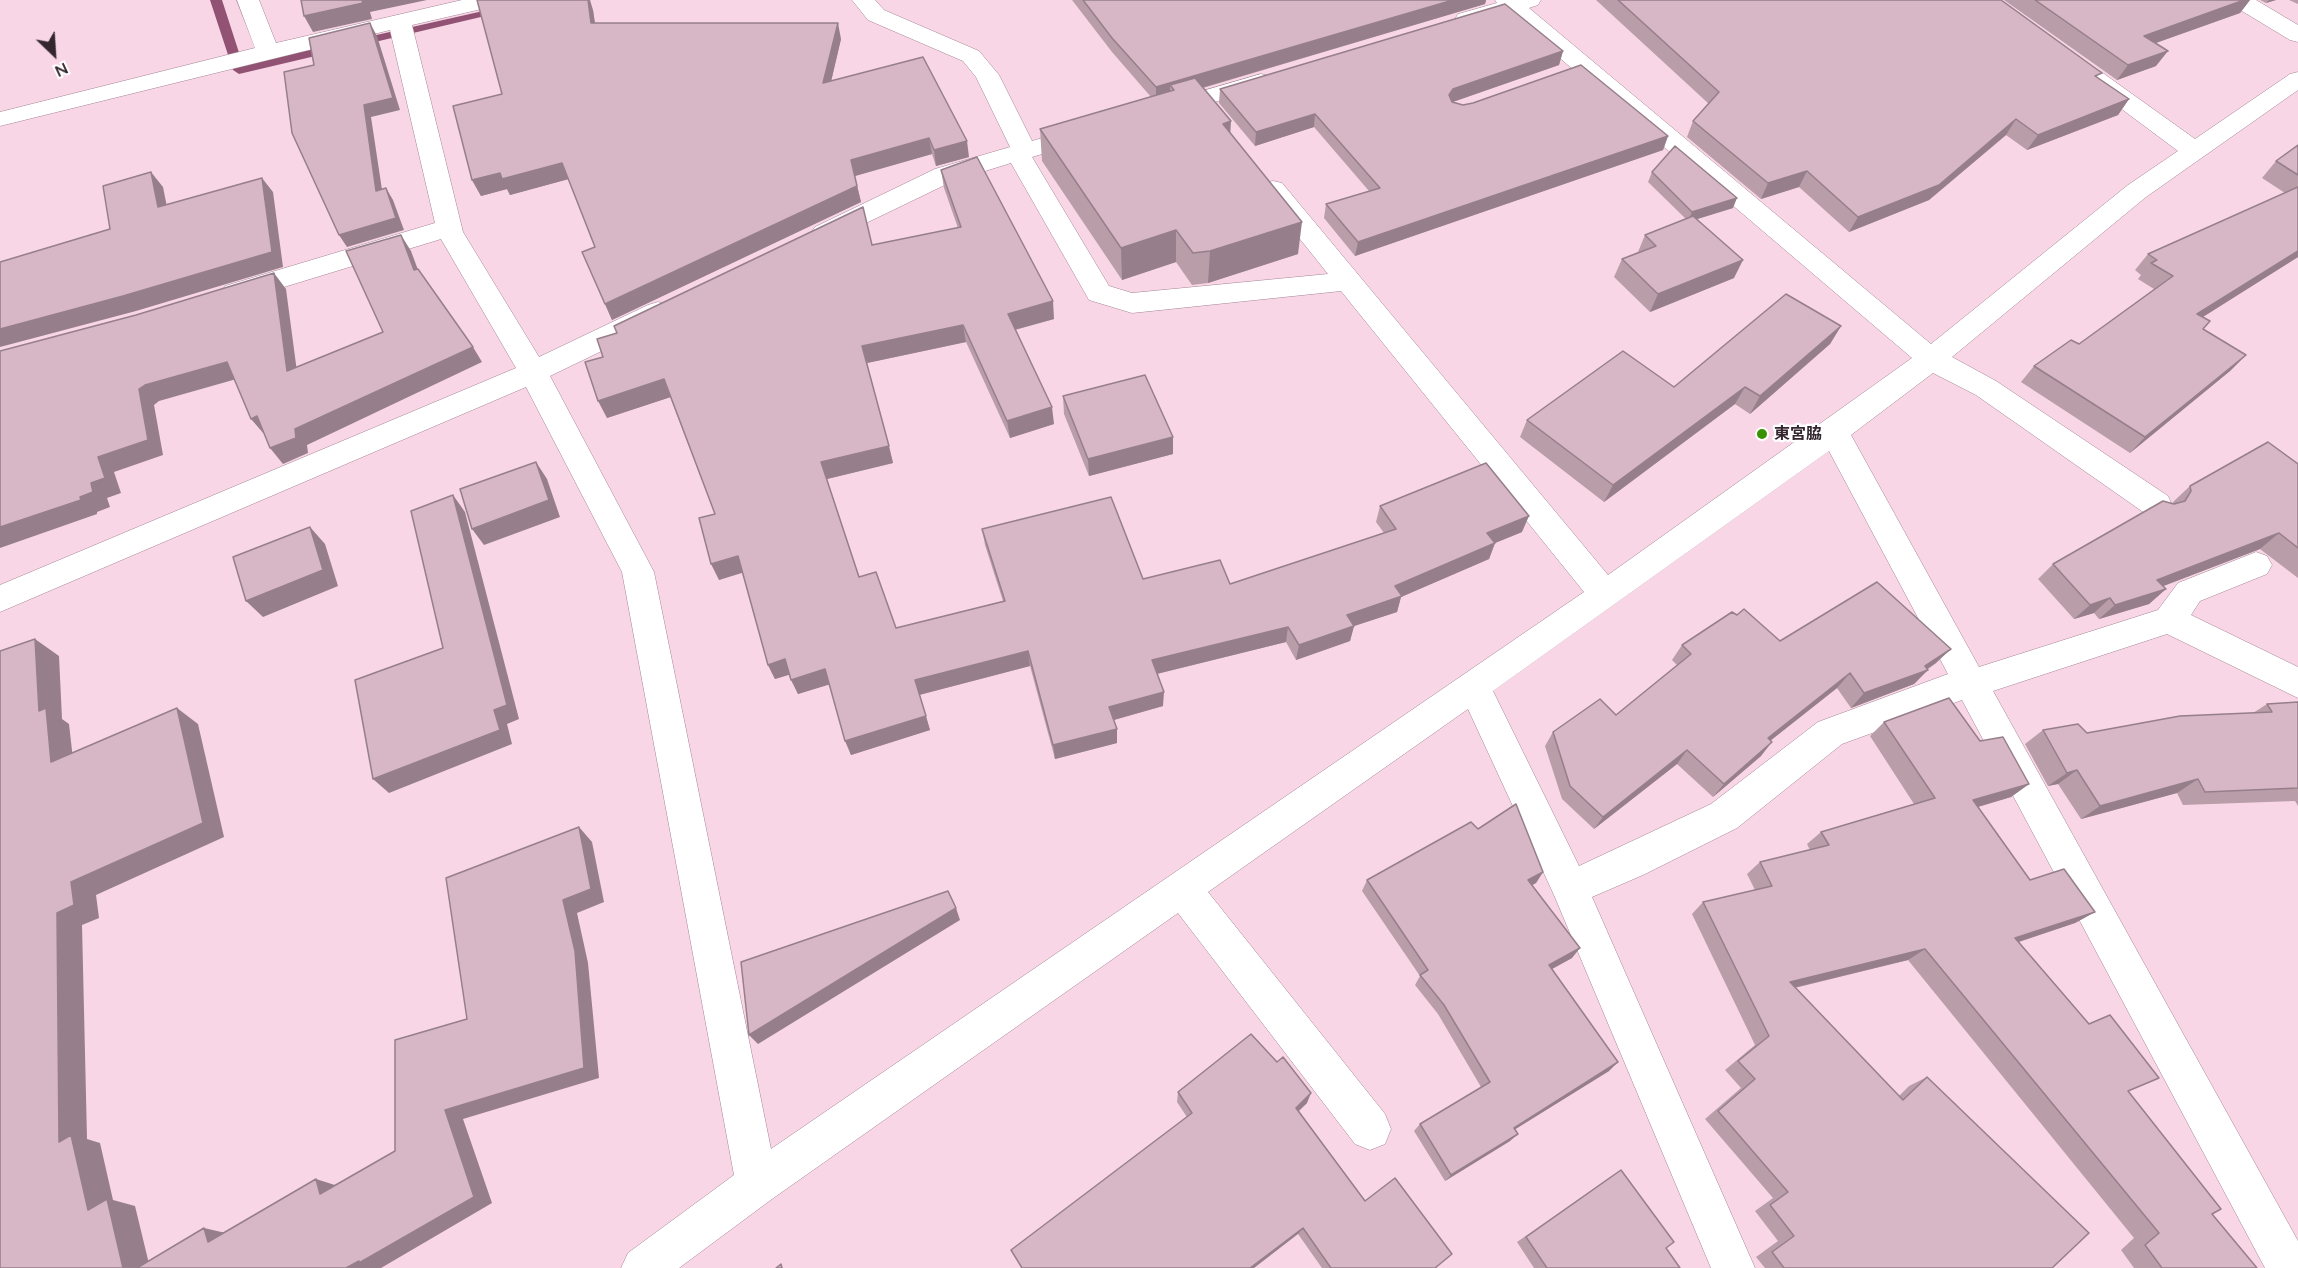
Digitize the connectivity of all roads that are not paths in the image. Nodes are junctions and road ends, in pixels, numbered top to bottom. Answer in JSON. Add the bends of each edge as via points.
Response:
{"nodes":[{"id":1,"x":248,"y":0,"type":"edge"},
{"id":2,"x":490,"y":0,"type":"edge"},
{"id":3,"x":863,"y":0,"type":"edge"},
{"id":4,"x":2240,"y":0,"type":"edge"},
{"id":5,"x":1516,"y":2,"type":"edge"},
{"id":6,"x":1445,"y":25,"type":"edge"},
{"id":7,"x":402,"y":31,"type":"junction"},
{"id":8,"x":2298,"y":34,"type":"edge"},
{"id":9,"x":268,"y":52,"type":"junction"},
{"id":10,"x":2071,"y":62,"type":"edge"},
{"id":11,"x":1278,"y":76,"type":"edge"},
{"id":12,"x":2298,"y":79,"type":"edge"},
{"id":13,"x":1145,"y":116,"type":"edge"},
{"id":14,"x":0,"y":119,"type":"edge"},
{"id":15,"x":1101,"y":129,"type":"edge"},
{"id":16,"x":2195,"y":151,"type":"junction"},
{"id":17,"x":1021,"y":152,"type":"junction"},
{"id":18,"x":1259,"y":172,"type":"edge"},
{"id":19,"x":449,"y":228,"type":"junction"},
{"id":20,"x":803,"y":243,"type":"edge"},
{"id":21,"x":1349,"y":281,"type":"junction"},
{"id":22,"x":684,"y":299,"type":"edge"},
{"id":23,"x":205,"y":302,"type":"edge"},
{"id":24,"x":1931,"y":359,"type":"junction"},
{"id":25,"x":533,"y":372,"type":"junction"},
{"id":26,"x":1834,"y":432,"type":"junction"},
{"id":27,"x":2157,"y":505,"type":"edge"},
{"id":28,"x":2256,"y":565,"type":"edge"},
{"id":29,"x":1605,"y":595,"type":"junction"},
{"id":30,"x":0,"y":599,"type":"edge"},
{"id":31,"x":2169,"y":620,"type":"junction"},
{"id":32,"x":2298,"y":683,"type":"edge"},
{"id":33,"x":1971,"y":684,"type":"junction"},
{"id":34,"x":1474,"y":686,"type":"junction"},
{"id":35,"x":1570,"y":888,"type":"junction"},
{"id":36,"x":1182,"y":889,"type":"junction"},
{"id":37,"x":1370,"y":1129,"type":"dead end"},
{"id":38,"x":757,"y":1184,"type":"junction"},
{"id":39,"x":643,"y":1268,"type":"edge"},
{"id":40,"x":1733,"y":1268,"type":"edge"},
{"id":41,"x":2289,"y":1268,"type":"edge"}],
"edges":[{"from":1,"to":9,"type":"street"},
{"from":2,"to":7,"type":"street"},
{"from":3,"to":17,"type":"street","via":[[876,15],[971,56],[987,75]]},
{"from":4,"to":8,"type":"street"},
{"from":5,"to":6,"type":"street"},
{"from":5,"to":24,"type":"street","via":[[1573,70]]},
{"from":7,"to":9,"type":"street"},
{"from":7,"to":19,"type":"street"},
{"from":9,"to":14,"type":"street"},
{"from":10,"to":16,"type":"street"},
{"from":11,"to":13,"type":"street","via":[[1207,108]]},
{"from":12,"to":16,"type":"street"},
{"from":15,"to":17,"type":"street"},
{"from":16,"to":24,"type":"street","via":[[2137,191]]},
{"from":17,"to":20,"type":"street","via":[[944,176]]},
{"from":17,"to":21,"type":"street","via":[[1099,293],[1132,303]]},
{"from":18,"to":21,"type":"street"},
{"from":19,"to":23,"type":"street"},
{"from":19,"to":25,"type":"street"},
{"from":21,"to":29,"type":"street"},
{"from":22,"to":25,"type":"street"},
{"from":24,"to":26,"type":"street"},
{"from":24,"to":27,"type":"street","via":[[1986,388]]},
{"from":25,"to":30,"type":"street"},
{"from":25,"to":38,"type":"street","via":[[638,572]]},
{"from":26,"to":29,"type":"street"},
{"from":26,"to":33,"type":"street"},
{"from":28,"to":31,"type":"street","via":[[2189,592]]},
{"from":29,"to":34,"type":"street"},
{"from":31,"to":32,"type":"street"},
{"from":31,"to":33,"type":"street"},
{"from":33,"to":35,"type":"street","via":[[1950,688],[1830,733],[1724,816]]},
{"from":33,"to":41,"type":"street"},
{"from":34,"to":35,"type":"street"},
{"from":34,"to":36,"type":"street"},
{"from":35,"to":40,"type":"street"},
{"from":36,"to":37,"type":"street"},
{"from":36,"to":38,"type":"street"},
{"from":38,"to":39,"type":"street"}]}
